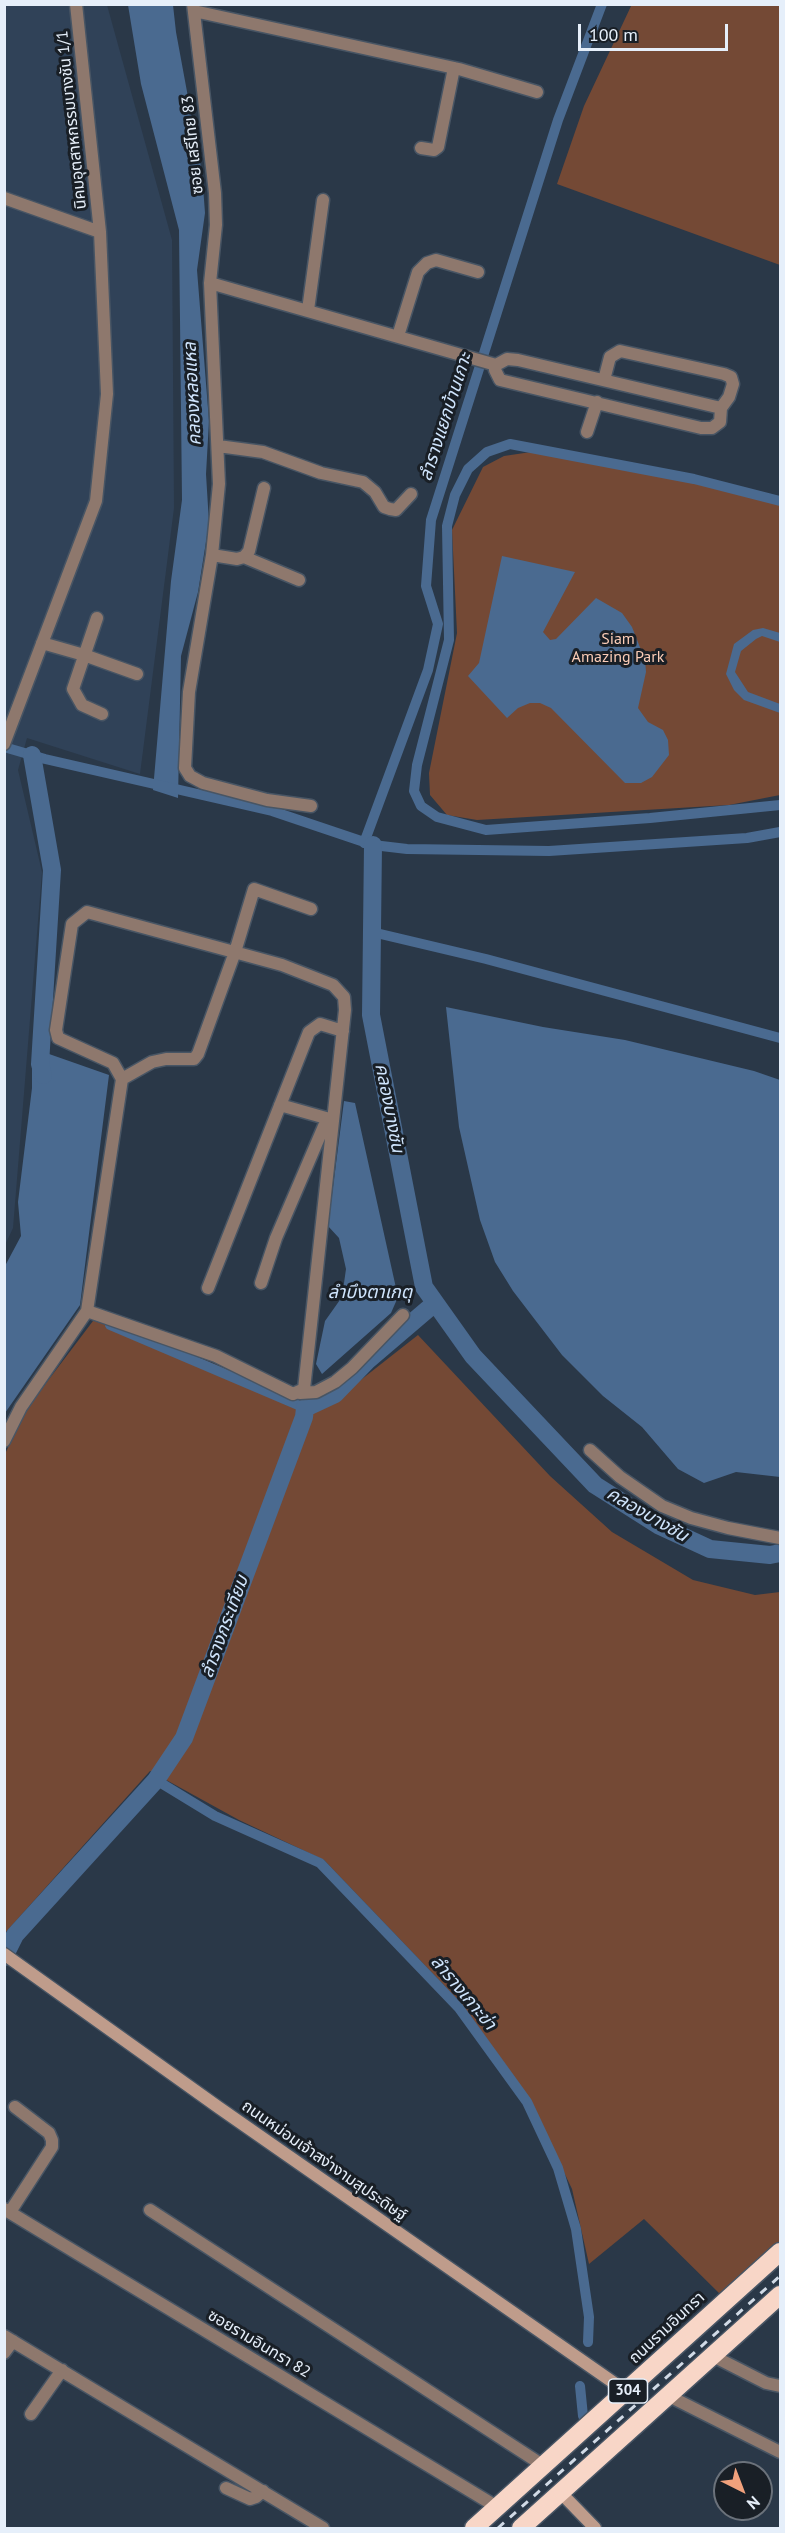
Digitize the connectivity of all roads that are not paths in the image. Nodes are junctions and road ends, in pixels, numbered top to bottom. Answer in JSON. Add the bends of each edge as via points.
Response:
{"nodes":[{"id":1,"x":76,"y":4,"type":"edge"},
{"id":2,"x":193,"y":8,"type":"edge"},
{"id":3,"x":454,"y":68,"type":"junction"},
{"id":4,"x":537,"y":92,"type":"dead end"},
{"id":5,"x":421,"y":148,"type":"dead end"},
{"id":6,"x":4,"y":198,"type":"edge"},
{"id":7,"x":323,"y":200,"type":"dead end"},
{"id":8,"x":100,"y":232,"type":"junction"},
{"id":9,"x":478,"y":272,"type":"dead end"},
{"id":10,"x":210,"y":283,"type":"junction"},
{"id":11,"x":308,"y":309,"type":"junction"},
{"id":12,"x":399,"y":336,"type":"junction"},
{"id":13,"x":492,"y":364,"type":"junction"},
{"id":14,"x":604,"y":380,"type":"junction"},
{"id":15,"x":597,"y":402,"type":"junction"},
{"id":16,"x":721,"y":408,"type":"junction"},
{"id":17,"x":587,"y":432,"type":"dead end"},
{"id":18,"x":218,"y":446,"type":"junction"},
{"id":19,"x":264,"y":488,"type":"dead end"},
{"id":20,"x":411,"y":494,"type":"dead end"},
{"id":21,"x":212,"y":555,"type":"junction"},
{"id":22,"x":244,"y":557,"type":"junction"},
{"id":23,"x":299,"y":580,"type":"dead end"},
{"id":24,"x":97,"y":618,"type":"dead end"},
{"id":25,"x":42,"y":643,"type":"junction"},
{"id":26,"x":84,"y":655,"type":"junction"},
{"id":27,"x":137,"y":675,"type":"dead end"},
{"id":28,"x":102,"y":714,"type":"dead end"},
{"id":29,"x":4,"y":744,"type":"edge"},
{"id":30,"x":311,"y":806,"type":"dead end"},
{"id":31,"x":311,"y":909,"type":"dead end"},
{"id":32,"x":235,"y":952,"type":"junction"},
{"id":33,"x":343,"y":1031,"type":"junction"},
{"id":34,"x":122,"y":1079,"type":"junction"},
{"id":35,"x":280,"y":1105,"type":"junction"},
{"id":36,"x":330,"y":1120,"type":"junction"},
{"id":37,"x":261,"y":1283,"type":"dead end"},
{"id":38,"x":208,"y":1288,"type":"dead end"},
{"id":39,"x":87,"y":1311,"type":"junction"},
{"id":40,"x":403,"y":1315,"type":"dead end"},
{"id":41,"x":300,"y":1393,"type":"junction"},
{"id":42,"x":4,"y":1442,"type":"edge"},
{"id":43,"x":590,"y":1450,"type":"dead end"},
{"id":44,"x":780,"y":1538,"type":"edge"},
{"id":45,"x":4,"y":1954,"type":"edge"},
{"id":46,"x":15,"y":2107,"type":"dead end"},
{"id":47,"x":7,"y":2210,"type":"edge"},
{"id":48,"x":150,"y":2210,"type":"dead end"},
{"id":49,"x":780,"y":2252,"type":"edge"},
{"id":50,"x":780,"y":2295,"type":"edge"},
{"id":51,"x":9,"y":2339,"type":"edge"},
{"id":52,"x":4,"y":2353,"type":"edge"},
{"id":53,"x":713,"y":2356,"type":"junction"},
{"id":54,"x":62,"y":2370,"type":"junction"},
{"id":55,"x":780,"y":2386,"type":"edge"},
{"id":56,"x":627,"y":2392,"type":"junction"},
{"id":57,"x":669,"y":2396,"type":"junction"},
{"id":58,"x":31,"y":2414,"type":"dead end"},
{"id":59,"x":780,"y":2452,"type":"edge"},
{"id":60,"x":544,"y":2466,"type":"junction"},
{"id":61,"x":226,"y":2488,"type":"dead end"},
{"id":62,"x":262,"y":2491,"type":"junction"},
{"id":63,"x":561,"y":2493,"type":"junction"},
{"id":64,"x":497,"y":2507,"type":"junction"},
{"id":65,"x":323,"y":2529,"type":"edge"},
{"id":66,"x":474,"y":2529,"type":"edge"},
{"id":67,"x":521,"y":2529,"type":"edge"},
{"id":68,"x":595,"y":2529,"type":"edge"}],
"edges":[{"from":1,"to":8,"type":"street","name":"นิคมอุตสาหกรรมบางชัน 1/1"},
{"from":2,"to":3,"type":"street"},
{"from":2,"to":10,"type":"street","name":"ซอย เสรีไทย 83","via":[[215,193]]},
{"from":3,"to":4,"type":"street"},
{"from":3,"to":5,"type":"street","via":[[438,147]]},
{"from":6,"to":8,"type":"street"},
{"from":7,"to":11,"type":"street"},
{"from":8,"to":25,"type":"street","name":"นิคมอุตสาหกรรมบางชัน 1/1","via":[[107,394],[96,501]]},
{"from":9,"to":12,"type":"street","via":[[436,260],[427,263],[418,272]]},
{"from":10,"to":11,"type":"street"},
{"from":10,"to":18,"type":"street","name":"ซอย เสรีไทย 83"},
{"from":11,"to":12,"type":"street"},
{"from":12,"to":13,"type":"street"},
{"from":13,"to":14,"type":"street","via":[[518,360]]},
{"from":13,"to":15,"type":"street","via":[[501,380]]},
{"from":14,"to":16,"type":"street"},
{"from":14,"to":16,"type":"street","via":[[609,357],[620,351],[724,374],[731,377],[733,384]]},
{"from":15,"to":16,"type":"street","via":[[701,428],[712,428],[720,422]]},
{"from":15,"to":17,"type":"street"},
{"from":18,"to":20,"type":"street","via":[[263,452],[321,473],[363,482],[390,510],[396,510]]},
{"from":18,"to":21,"type":"street","name":"ซอย เสรีไทย 83","via":[[219,484]]},
{"from":19,"to":22,"type":"street","via":[[249,551]]},
{"from":21,"to":22,"type":"street"},
{"from":21,"to":30,"type":"street","name":"ซอย เสรีไทย 83","via":[[189,692],[185,768],[203,783],[267,800]]},
{"from":22,"to":23,"type":"street"},
{"from":24,"to":26,"type":"street"},
{"from":25,"to":26,"type":"street"},
{"from":25,"to":29,"type":"street","name":"นิคมอุตสาหกรรมบางชัน 1/1"},
{"from":26,"to":27,"type":"street"},
{"from":26,"to":28,"type":"street","via":[[74,689],[82,705]]},
{"from":31,"to":32,"type":"street","via":[[254,889]]},
{"from":32,"to":33,"type":"street","via":[[333,985],[344,997]]},
{"from":32,"to":34,"type":"street","via":[[194,1059],[152,1062]]},
{"from":32,"to":34,"type":"street","via":[[87,912],[72,924],[58,1038],[113,1064]]},
{"from":33,"to":35,"type":"street","via":[[320,1024],[309,1032]]},
{"from":33,"to":36,"type":"street"},
{"from":34,"to":39,"type":"street"},
{"from":35,"to":36,"type":"street"},
{"from":35,"to":38,"type":"street"},
{"from":36,"to":37,"type":"street","via":[[276,1238]]},
{"from":36,"to":41,"type":"street","via":[[308,1361]]},
{"from":39,"to":41,"type":"street","via":[[216,1356],[293,1394]]},
{"from":39,"to":42,"type":"street","via":[[21,1407]]},
{"from":40,"to":41,"type":"street","via":[[335,1382],[316,1392]]},
{"from":43,"to":44,"type":"street","via":[[662,1506],[691,1518]]},
{"from":45,"to":56,"type":"street","name":"ถนนหม่อมเจ้าสง่างามสุประดิษฐ์"},
{"from":46,"to":47,"type":"street","via":[[49,2133],[52,2147]]},
{"from":47,"to":64,"type":"street","name":"ซอยรามอินทรา 82"},
{"from":48,"to":60,"type":"street"},
{"from":49,"to":56,"type":"highway","name":"ถนนรามอินทรา","number":"304"},
{"from":50,"to":53,"type":"highway","number":"304"},
{"from":51,"to":52,"type":"street"},
{"from":51,"to":54,"type":"street"},
{"from":53,"to":55,"type":"street"},
{"from":53,"to":57,"type":"highway","number":"304"},
{"from":54,"to":58,"type":"street"},
{"from":54,"to":62,"type":"street"},
{"from":56,"to":60,"type":"highway","name":"ถนนรามอินทรา","number":"304"},
{"from":57,"to":59,"type":"street"},
{"from":57,"to":63,"type":"highway","number":"304"},
{"from":60,"to":64,"type":"highway","name":"ถนนรามอินทรา","number":"304"},
{"from":61,"to":62,"type":"street","via":[[250,2499]]},
{"from":62,"to":65,"type":"street"},
{"from":63,"to":67,"type":"highway","number":"304"},
{"from":63,"to":68,"type":"street"},
{"from":64,"to":66,"type":"highway","name":"ถนนรามอินทรา","number":"304"}]}
